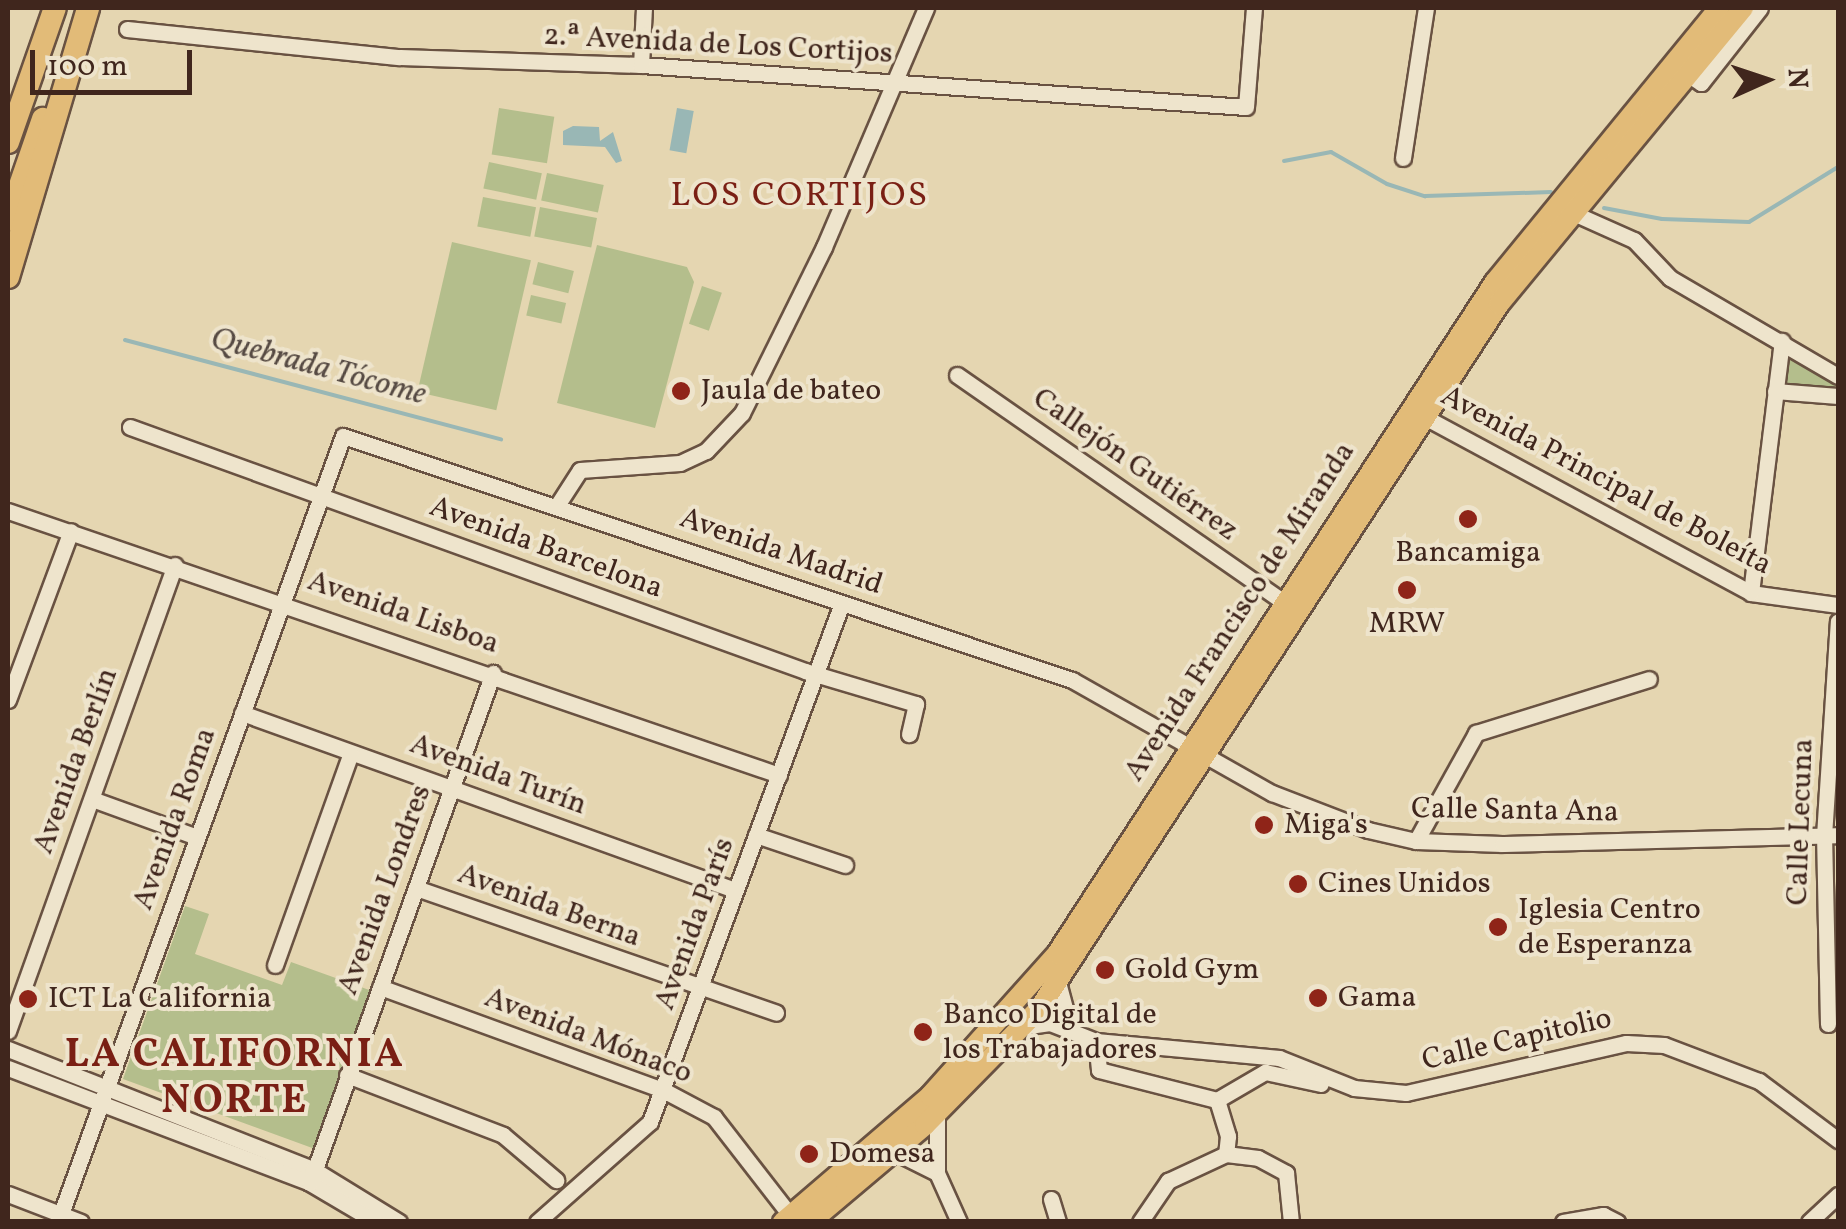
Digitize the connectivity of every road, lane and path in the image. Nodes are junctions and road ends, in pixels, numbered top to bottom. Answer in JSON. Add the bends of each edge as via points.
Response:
{"nodes":[{"id":1,"x":55,"y":8,"type":"edge"},
{"id":2,"x":86,"y":8,"type":"edge"},
{"id":3,"x":644,"y":8,"type":"edge"},
{"id":4,"x":929,"y":8,"type":"edge"},
{"id":5,"x":1254,"y":8,"type":"edge"},
{"id":6,"x":1426,"y":8,"type":"edge"},
{"id":7,"x":1719,"y":8,"type":"edge"},
{"id":8,"x":1743,"y":8,"type":"edge"},
{"id":9,"x":1760,"y":8,"type":"edge"},
{"id":10,"x":127,"y":29,"type":"dead end"},
{"id":11,"x":640,"y":64,"type":"junction"},
{"id":12,"x":1686,"y":73,"type":"junction"},
{"id":13,"x":897,"y":83,"type":"junction"},
{"id":14,"x":8,"y":142,"type":"edge"},
{"id":15,"x":1403,"y":158,"type":"dead end"},
{"id":16,"x":1571,"y":212,"type":"junction"},
{"id":17,"x":8,"y":220,"type":"edge"},
{"id":18,"x":8,"y":277,"type":"edge"},
{"id":19,"x":1782,"y":341,"type":"junction"},
{"id":20,"x":957,"y":375,"type":"dead end"},
{"id":21,"x":1838,"y":376,"type":"edge"},
{"id":22,"x":1775,"y":392,"type":"junction"},
{"id":23,"x":1838,"y":396,"type":"edge"},
{"id":24,"x":1416,"y":413,"type":"junction"},
{"id":25,"x":130,"y":427,"type":"dead end"},
{"id":26,"x":344,"y":436,"type":"joint"},
{"id":27,"x":316,"y":497,"type":"junction"},
{"id":28,"x":558,"y":504,"type":"junction"},
{"id":29,"x":8,"y":511,"type":"edge"},
{"id":30,"x":70,"y":531,"type":"junction"},
{"id":31,"x":175,"y":565,"type":"junction"},
{"id":32,"x":1751,"y":593,"type":"junction"},
{"id":33,"x":1282,"y":600,"type":"junction"},
{"id":34,"x":282,"y":602,"type":"junction"},
{"id":35,"x":842,"y":603,"type":"junction"},
{"id":36,"x":1838,"y":605,"type":"edge"},
{"id":37,"x":1838,"y":621,"type":"edge"},
{"id":38,"x":493,"y":672,"type":"junction"},
{"id":39,"x":816,"y":675,"type":"junction"},
{"id":40,"x":1648,"y":680,"type":"dead end"},
{"id":41,"x":8,"y":700,"type":"edge"},
{"id":42,"x":242,"y":713,"type":"junction"},
{"id":43,"x":909,"y":734,"type":"dead end"},
{"id":44,"x":1198,"y":751,"type":"junction"},
{"id":45,"x":351,"y":753,"type":"junction"},
{"id":46,"x":779,"y":776,"type":"junction"},
{"id":47,"x":452,"y":787,"type":"junction"},
{"id":48,"x":92,"y":799,"type":"junction"},
{"id":49,"x":756,"y":835,"type":"junction"},
{"id":50,"x":1831,"y":835,"type":"edge"},
{"id":51,"x":198,"y":836,"type":"junction"},
{"id":52,"x":1416,"y":840,"type":"junction"},
{"id":53,"x":845,"y":865,"type":"dead end"},
{"id":54,"x":416,"y":888,"type":"junction"},
{"id":55,"x":735,"y":890,"type":"junction"},
{"id":56,"x":275,"y":965,"type":"dead end"},
{"id":57,"x":1058,"y":982,"type":"junction"},
{"id":58,"x":380,"y":987,"type":"junction"},
{"id":59,"x":701,"y":990,"type":"junction"},
{"id":60,"x":776,"y":1013,"type":"dead end"},
{"id":61,"x":1828,"y":1024,"type":"dead end"},
{"id":62,"x":1022,"y":1027,"type":"junction"},
{"id":63,"x":8,"y":1031,"type":"edge"},
{"id":64,"x":1070,"y":1031,"type":"junction"},
{"id":65,"x":1096,"y":1041,"type":"junction"},
{"id":66,"x":8,"y":1049,"type":"edge"},
{"id":67,"x":8,"y":1068,"type":"edge"},
{"id":68,"x":347,"y":1075,"type":"junction"},
{"id":69,"x":1344,"y":1084,"type":"junction"},
{"id":70,"x":107,"y":1088,"type":"junction"},
{"id":71,"x":662,"y":1090,"type":"junction"},
{"id":72,"x":1218,"y":1100,"type":"junction"},
{"id":73,"x":101,"y":1104,"type":"junction"},
{"id":74,"x":941,"y":1107,"type":"junction"},
{"id":75,"x":1838,"y":1140,"type":"edge"},
{"id":76,"x":896,"y":1150,"type":"junction"},
{"id":77,"x":863,"y":1154,"type":"junction"},
{"id":78,"x":1226,"y":1154,"type":"junction"},
{"id":79,"x":937,"y":1173,"type":"junction"},
{"id":80,"x":312,"y":1176,"type":"junction"},
{"id":81,"x":556,"y":1180,"type":"dead end"},
{"id":82,"x":8,"y":1194,"type":"edge"},
{"id":83,"x":1838,"y":1195,"type":"edge"},
{"id":84,"x":1050,"y":1199,"type":"dead end"},
{"id":85,"x":59,"y":1218,"type":"edge"},
{"id":86,"x":794,"y":1219,"type":"edge"},
{"id":87,"x":81,"y":1222,"type":"edge"},
{"id":88,"x":376,"y":1222,"type":"edge"},
{"id":89,"x":399,"y":1222,"type":"edge"},
{"id":90,"x":537,"y":1222,"type":"edge"},
{"id":91,"x":960,"y":1222,"type":"edge"},
{"id":92,"x":1058,"y":1222,"type":"edge"},
{"id":93,"x":1140,"y":1222,"type":"edge"},
{"id":94,"x":1291,"y":1222,"type":"edge"},
{"id":95,"x":1563,"y":1222,"type":"edge"},
{"id":96,"x":1618,"y":1222,"type":"edge"},
{"id":97,"x":1808,"y":1222,"type":"edge"}],
"edges":[{"from":1,"to":14,"type":"highway"},
{"from":2,"to":17,"type":"highway"},
{"from":2,"to":18,"type":"highway"},
{"from":3,"to":11,"type":"street"},
{"from":4,"to":13,"type":"street"},
{"from":5,"to":13,"type":"street","name":"2.ª Avenida de Los Cortijos","via":[[1246,107]]},
{"from":6,"to":15,"type":"street"},
{"from":7,"to":24,"type":"main road","name":"Avenida Francisco de Miranda","via":[[1495,282]]},
{"from":8,"to":12,"type":"main road","name":"Avenida Francisco de Miranda"},
{"from":9,"to":12,"type":"street","name":"Avenida Francisco de Miranda","via":[[1701,83]]},
{"from":10,"to":11,"type":"street","name":"2.ª Avenida de Los Cortijos","via":[[400,57]]},
{"from":11,"to":13,"type":"street","name":"2.ª Avenida de Los Cortijos"},
{"from":12,"to":16,"type":"main road","name":"Avenida Francisco de Miranda"},
{"from":13,"to":28,"type":"street","via":[[824,247],[727,433],[680,463],[580,470]]},
{"from":16,"to":19,"type":"street","via":[[1634,240],[1670,278]]},
{"from":16,"to":24,"type":"main road","name":"Avenida Francisco de Miranda"},
{"from":19,"to":21,"type":"street"},
{"from":19,"to":22,"type":"street"},
{"from":20,"to":33,"type":"street","name":"Callejón Gutiérrez"},
{"from":22,"to":23,"type":"street"},
{"from":22,"to":32,"type":"street"},
{"from":24,"to":32,"type":"street","name":"Avenida Principal de Boleíta"},
{"from":24,"to":33,"type":"main road","name":"Avenida Francisco de Miranda"},
{"from":24,"to":44,"type":"main road","name":"Avenida Francisco de Miranda"},
{"from":25,"to":27,"type":"street","name":"Avenida Barcelona"},
{"from":26,"to":27,"type":"street","name":"Avenida Roma"},
{"from":26,"to":28,"type":"street","name":"Avenida Madrid"},
{"from":27,"to":34,"type":"street","name":"Avenida Roma"},
{"from":27,"to":39,"type":"street","name":"Avenida Barcelona"},
{"from":28,"to":35,"type":"street","name":"Avenida Madrid"},
{"from":29,"to":30,"type":"street","name":"Avenida Lisboa"},
{"from":30,"to":31,"type":"street","name":"Avenida Lisboa"},
{"from":30,"to":41,"type":"street"},
{"from":31,"to":34,"type":"street","name":"Avenida Lisboa"},
{"from":31,"to":48,"type":"street","name":"Avenida Berlín"},
{"from":32,"to":36,"type":"street","name":"Avenida Principal de Boleíta"},
{"from":33,"to":44,"type":"main road","name":"Avenida Francisco de Miranda"},
{"from":34,"to":38,"type":"street","name":"Avenida Lisboa"},
{"from":34,"to":42,"type":"street","name":"Avenida Roma"},
{"from":35,"to":39,"type":"street","name":"Avenida París"},
{"from":35,"to":44,"type":"street","name":"Avenida Madrid","via":[[1072,680]]},
{"from":37,"to":50,"type":"street","name":"Calle Lecuna"},
{"from":38,"to":46,"type":"street","name":"Avenida Lisboa"},
{"from":38,"to":47,"type":"street","name":"Avenida Londres"},
{"from":39,"to":43,"type":"street","name":"Avenida Barcelona","via":[[916,704]]},
{"from":39,"to":46,"type":"street","name":"Avenida París"},
{"from":40,"to":52,"type":"street","via":[[1476,732]]},
{"from":42,"to":45,"type":"street","name":"Avenida Turín"},
{"from":42,"to":51,"type":"street","name":"Avenida Roma"},
{"from":44,"to":52,"type":"street","name":"Calle Santa Ana","via":[[1272,793]]},
{"from":44,"to":57,"type":"main road","name":"Avenida Francisco de Miranda"},
{"from":44,"to":77,"type":"main road","name":"Avenida Francisco de Miranda","via":[[1018,1004]]},
{"from":45,"to":47,"type":"street","name":"Avenida Turín"},
{"from":45,"to":56,"type":"street"},
{"from":46,"to":49,"type":"street","name":"Avenida París"},
{"from":47,"to":54,"type":"street","name":"Avenida Londres"},
{"from":47,"to":55,"type":"street","name":"Avenida Turín"},
{"from":48,"to":51,"type":"street"},
{"from":48,"to":63,"type":"street","name":"Avenida Berlín"},
{"from":49,"to":53,"type":"street"},
{"from":49,"to":55,"type":"street","name":"Avenida París"},
{"from":50,"to":52,"type":"street","name":"Calle Santa Ana"},
{"from":50,"to":61,"type":"street","name":"Calle Lecuna"},
{"from":51,"to":70,"type":"street","name":"Avenida Roma"},
{"from":54,"to":58,"type":"street","name":"Avenida Londres"},
{"from":54,"to":59,"type":"street","name":"Avenida Berna"},
{"from":55,"to":59,"type":"street","name":"Avenida París"},
{"from":57,"to":62,"type":"main road","name":"Avenida Francisco de Miranda"},
{"from":57,"to":64,"type":"street"},
{"from":58,"to":68,"type":"street","name":"Avenida Londres"},
{"from":58,"to":71,"type":"street","name":"Avenida Mónaco"},
{"from":59,"to":60,"type":"street","name":"Avenida Berna"},
{"from":59,"to":71,"type":"street","name":"Avenida París"},
{"from":62,"to":64,"type":"street","name":"Calle Capitolio","via":[[1041,1023]]},
{"from":62,"to":74,"type":"main road","name":"Avenida Francisco de Miranda"},
{"from":64,"to":65,"type":"street","name":"Calle Capitolio"},
{"from":65,"to":69,"type":"street","name":"Calle Capitolio","via":[[1279,1058]]},
{"from":65,"to":72,"type":"street","via":[[1099,1070]]},
{"from":66,"to":70,"type":"street"},
{"from":67,"to":73,"type":"street"},
{"from":68,"to":80,"type":"street","name":"Avenida Londres"},
{"from":68,"to":81,"type":"street","via":[[503,1135]]},
{"from":69,"to":72,"type":"street","via":[[1265,1072]]},
{"from":69,"to":75,"type":"street","name":"Calle Capitolio","via":[[1406,1093],[1626,1042],[1664,1045],[1759,1081]]},
{"from":70,"to":73,"type":"street","name":"Avenida Roma"},
{"from":70,"to":80,"type":"street"},
{"from":71,"to":86,"type":"street","name":"Avenida Mónaco","via":[[727,1129]]},
{"from":71,"to":90,"type":"street","name":"Avenida París","via":[[638,1138]]},
{"from":72,"to":78,"type":"street"},
{"from":73,"to":80,"type":"street"},
{"from":73,"to":85,"type":"street","name":"Avenida Roma"},
{"from":74,"to":76,"type":"main road","name":"Avenida Francisco de Miranda"},
{"from":74,"to":79,"type":"street","via":[[934,1126]]},
{"from":76,"to":77,"type":"street"},
{"from":76,"to":79,"type":"street"},
{"from":76,"to":86,"type":"main road","name":"Avenida Francisco de Miranda"},
{"from":77,"to":86,"type":"main road","name":"Avenida Francisco de Miranda"},
{"from":78,"to":93,"type":"street","via":[[1168,1181]]},
{"from":78,"to":94,"type":"street","via":[[1258,1158],[1286,1173]]},
{"from":79,"to":91,"type":"street"},
{"from":80,"to":88,"type":"street"},
{"from":80,"to":89,"type":"street"},
{"from":82,"to":85,"type":"street"},
{"from":83,"to":97,"type":"street"},
{"from":84,"to":92,"type":"street"},
{"from":85,"to":87,"type":"street"},
{"from":95,"to":96,"type":"street","via":[[1602,1215]]}]}
